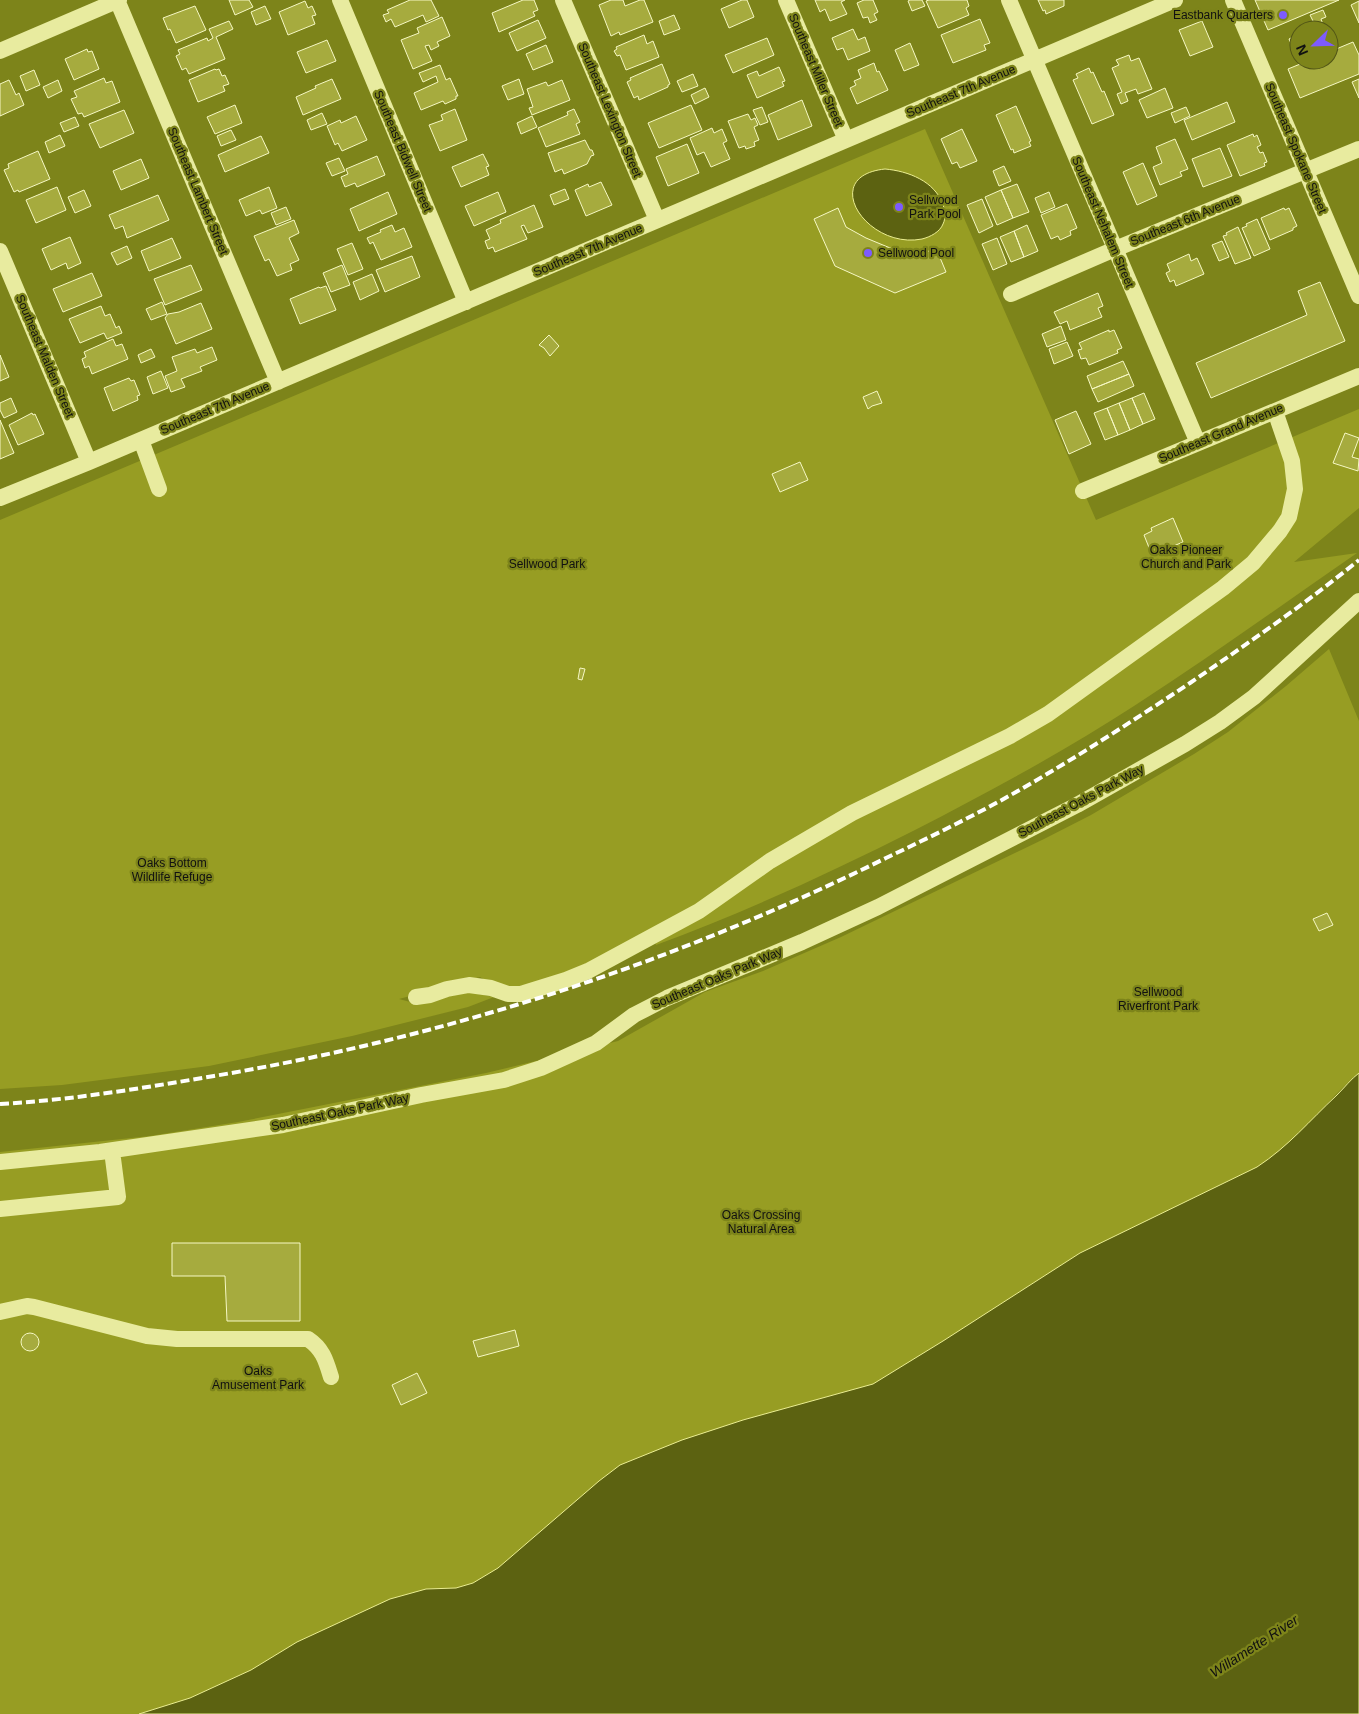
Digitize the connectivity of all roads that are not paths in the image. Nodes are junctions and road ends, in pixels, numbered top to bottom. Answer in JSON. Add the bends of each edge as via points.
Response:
{"nodes":[{"id":1,"x":118,"y":0,"type":"edge"},
{"id":2,"x":340,"y":0,"type":"edge"},
{"id":3,"x":563,"y":0,"type":"edge"},
{"id":4,"x":786,"y":0,"type":"edge"},
{"id":5,"x":1009,"y":0,"type":"edge"},
{"id":6,"x":1175,"y":0,"type":"edge"},
{"id":7,"x":1233,"y":0,"type":"edge"},
{"id":8,"x":0,"y":51,"type":"edge"},
{"id":9,"x":1034,"y":60,"type":"junction"},
{"id":10,"x":846,"y":140,"type":"junction"},
{"id":11,"x":1359,"y":149,"type":"edge"},
{"id":12,"x":1306,"y":170,"type":"junction"},
{"id":13,"x":657,"y":220,"type":"junction"},
{"id":14,"x":1115,"y":249,"type":"junction"},
{"id":15,"x":0,"y":251,"type":"edge"},
{"id":16,"x":1011,"y":294,"type":"dead end"},
{"id":17,"x":1359,"y":296,"type":"edge"},
{"id":18,"x":466,"y":302,"type":"junction"},
{"id":19,"x":1359,"y":376,"type":"edge"},
{"id":20,"x":278,"y":382,"type":"junction"},
{"id":21,"x":1275,"y":410,"type":"junction"},
{"id":22,"x":141,"y":440,"type":"junction"},
{"id":23,"x":1198,"y":443,"type":"junction"},
{"id":24,"x":89,"y":462,"type":"junction"},
{"id":25,"x":159,"y":489,"type":"dead end"},
{"id":26,"x":1083,"y":491,"type":"dead end"},
{"id":27,"x":0,"y":498,"type":"edge"},
{"id":28,"x":1359,"y":601,"type":"edge"},
{"id":29,"x":416,"y":997,"type":"dead end"},
{"id":30,"x":112,"y":1151,"type":"junction"},
{"id":31,"x":0,"y":1162,"type":"edge"},
{"id":32,"x":0,"y":1209,"type":"edge"},
{"id":33,"x":0,"y":1312,"type":"edge"},
{"id":34,"x":331,"y":1378,"type":"dead end"}],
"edges":[{"from":1,"to":8,"type":"street"},
{"from":1,"to":20,"type":"street","name":"Southeast Lambert Street"},
{"from":2,"to":18,"type":"street","name":"Southeast Bidwell Street"},
{"from":3,"to":13,"type":"street","name":"Southeast Lexington Street"},
{"from":4,"to":10,"type":"street","name":"Southeast Miller Street"},
{"from":5,"to":9,"type":"street","name":"Southeast Nehalem Street"},
{"from":6,"to":9,"type":"street","name":"Southeast 7th Avenue"},
{"from":7,"to":12,"type":"street","name":"Southeast Spokane Street"},
{"from":9,"to":10,"type":"street","name":"Southeast 7th Avenue"},
{"from":9,"to":14,"type":"street","name":"Southeast Nehalem Street"},
{"from":10,"to":13,"type":"street","name":"Southeast 7th Avenue"},
{"from":11,"to":12,"type":"street","name":"Southeast 6th Avenue"},
{"from":12,"to":14,"type":"street","name":"Southeast 6th Avenue"},
{"from":12,"to":17,"type":"street","name":"Southeast Spokane Street"},
{"from":13,"to":18,"type":"street","name":"Southeast 7th Avenue"},
{"from":14,"to":16,"type":"street","name":"Southeast 6th Avenue"},
{"from":14,"to":23,"type":"street","name":"Southeast Nehalem Street"},
{"from":15,"to":24,"type":"street","name":"Southeast Malden Street"},
{"from":18,"to":20,"type":"street","name":"Southeast 7th Avenue"},
{"from":19,"to":21,"type":"street","name":"Southeast Grand Avenue"},
{"from":20,"to":22,"type":"street","name":"Southeast 7th Avenue"},
{"from":21,"to":23,"type":"street","name":"Southeast Grand Avenue"},
{"from":21,"to":29,"type":"street","via":[[1292,461],[1295,489],[1290,517],[1280,531],[1253,563],[1223,588],[1048,714],[1010,736],[852,813],[770,861],[699,911],[588,971],[521,994],[469,985]]},
{"from":22,"to":24,"type":"street","name":"Southeast 7th Avenue"},
{"from":22,"to":25,"type":"street"},
{"from":23,"to":26,"type":"street","name":"Southeast Grand Avenue"},
{"from":24,"to":27,"type":"street","name":"Southeast 7th Avenue"},
{"from":28,"to":30,"type":"street","name":"Southeast Oaks Park Way","via":[[1254,697],[1178,748],[1069,809],[878,907],[667,998],[634,1015],[596,1043],[541,1068],[496,1081],[283,1125]]},
{"from":30,"to":31,"type":"street","name":"Southeast Oaks Park Way"},
{"from":30,"to":32,"type":"street","via":[[118,1197]]},
{"from":33,"to":34,"type":"street","via":[[34,1307],[130,1333],[176,1339],[308,1339],[324,1355]]}]}
